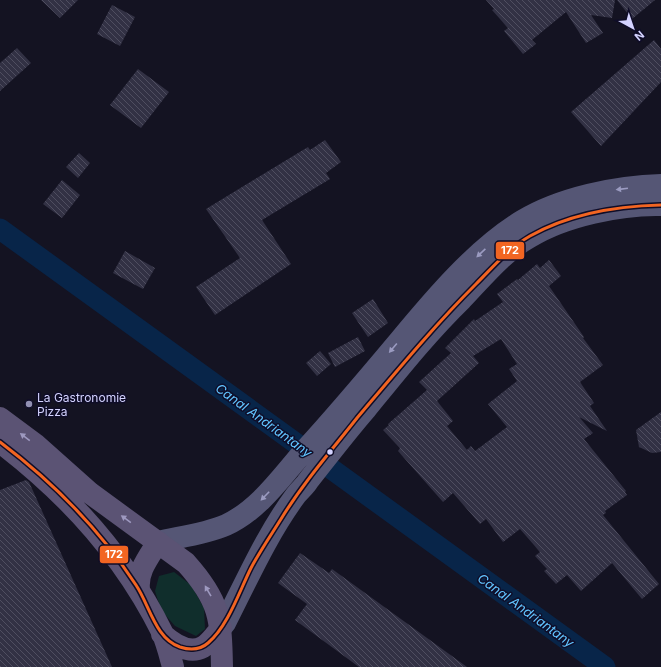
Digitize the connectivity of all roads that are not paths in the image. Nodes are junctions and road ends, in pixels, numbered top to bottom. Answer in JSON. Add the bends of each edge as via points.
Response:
{"nodes":[{"id":1,"x":661,"y":185,"type":"edge"},
{"id":2,"x":661,"y":205,"type":"edge"},
{"id":3,"x":0,"y":418,"type":"edge"},
{"id":4,"x":338,"y":427,"type":"junction"},
{"id":5,"x":0,"y":442,"type":"edge"},
{"id":6,"x":158,"y":542,"type":"junction"},
{"id":7,"x":139,"y":589,"type":"junction"},
{"id":8,"x":221,"y":628,"type":"junction"},
{"id":9,"x":162,"y":634,"type":"junction"},
{"id":10,"x":173,"y":667,"type":"edge"},
{"id":11,"x":222,"y":667,"type":"edge"}],
"edges":[{"from":1,"to":4,"type":"street","one_way":true,"via":[[618,189],[576,199],[540,212],[508,230],[426,308]]},
{"from":2,"to":4,"type":"street","via":[[616,209],[576,218],[548,226],[519,244],[507,253],[445,316],[397,370]]},
{"from":6,"to":3,"type":"main road","one_way":true,"via":[[90,492],[35,444]]},
{"from":4,"to":6,"type":"street","one_way":true,"via":[[290,467],[250,510],[226,525]]},
{"from":4,"to":8,"type":"street","via":[[307,483],[296,495],[251,569]]},
{"from":5,"to":7,"type":"main road","via":[[23,459],[79,512]]},
{"from":6,"to":7,"type":"main road","via":[[142,566]]},
{"from":8,"to":6,"type":"main road","one_way":true,"via":[[213,600],[205,586],[186,563]]},
{"from":7,"to":9,"type":"main road"},
{"from":8,"to":9,"type":"main road","via":[[203,647],[194,649],[176,645]]},
{"from":8,"to":11,"type":"main road"},
{"from":9,"to":10,"type":"main road"}]}
